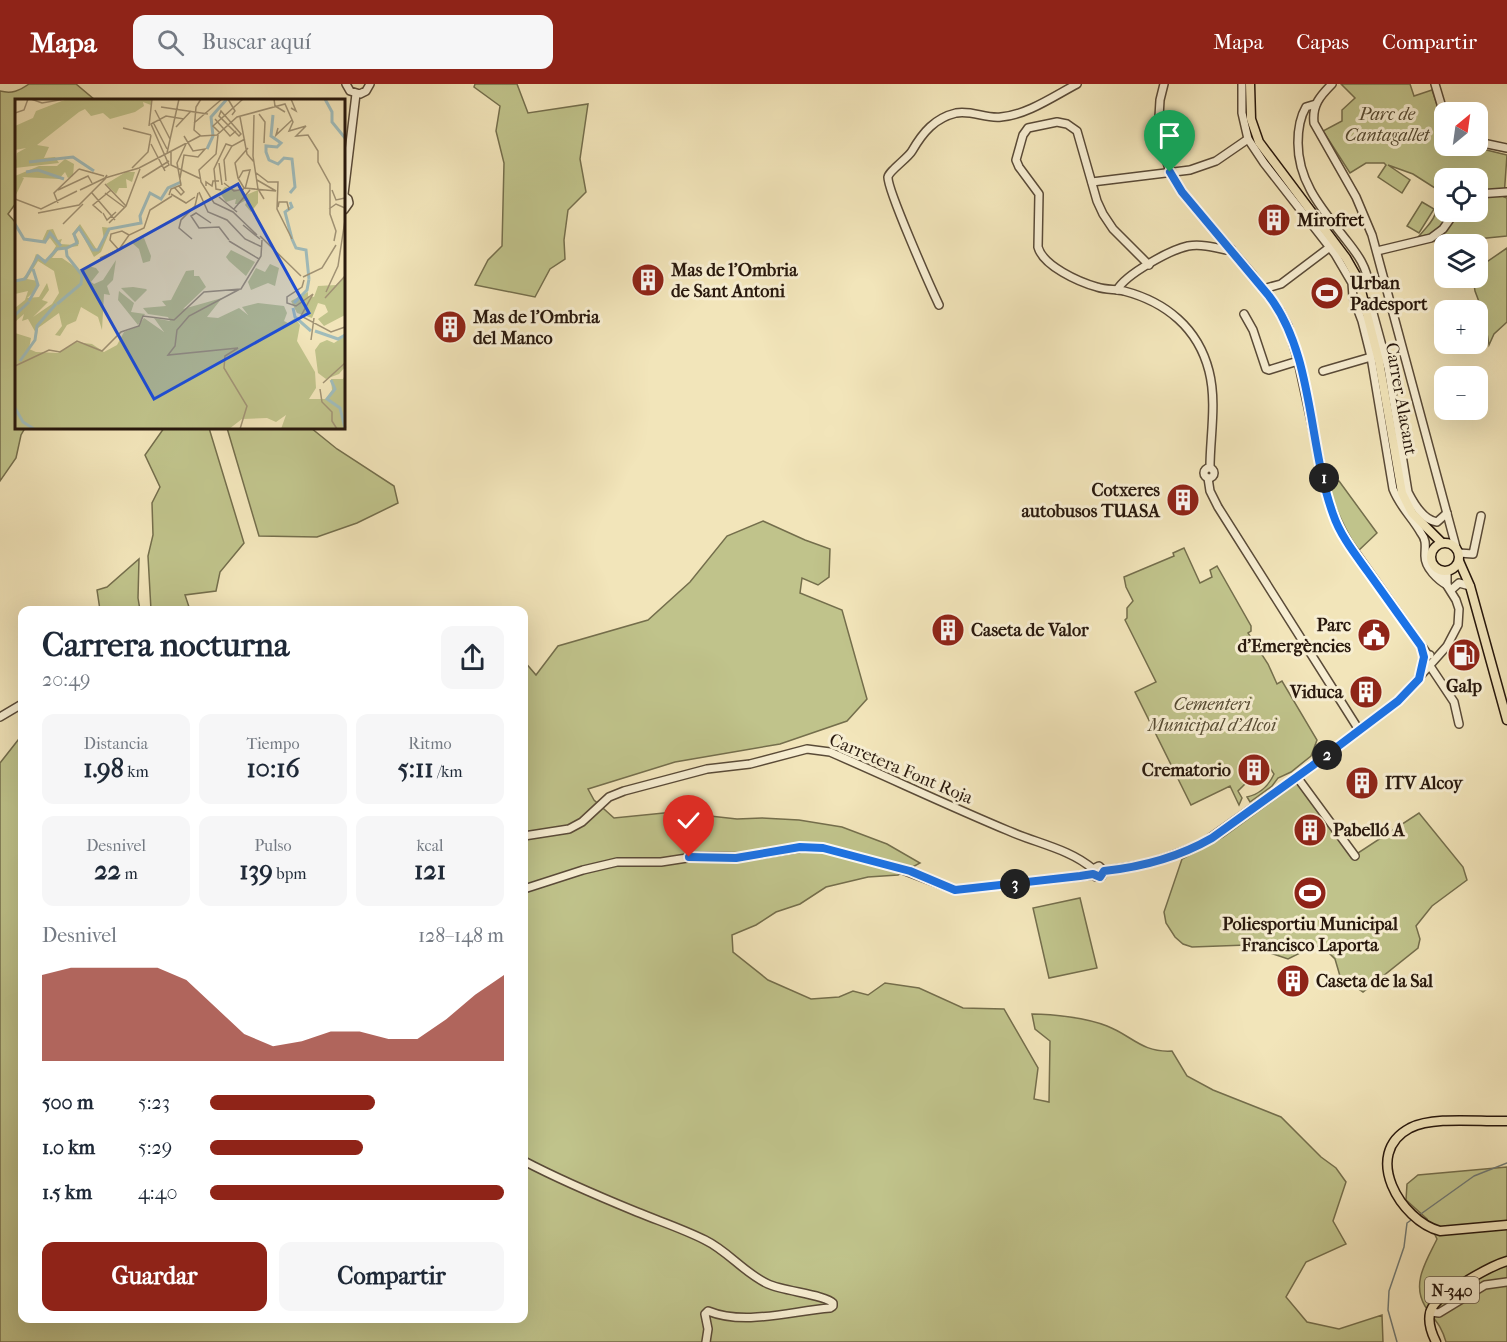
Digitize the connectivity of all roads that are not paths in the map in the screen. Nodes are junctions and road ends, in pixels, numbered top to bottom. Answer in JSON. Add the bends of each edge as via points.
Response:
{"nodes":[{"id":1,"x":346,"y":84,"type":"edge"},
{"id":2,"x":370,"y":84,"type":"edge"},
{"id":3,"x":1077,"y":84,"type":"edge"},
{"id":4,"x":1164,"y":84,"type":"edge"},
{"id":5,"x":1242,"y":84,"type":"edge"},
{"id":6,"x":1250,"y":84,"type":"edge"},
{"id":7,"x":1332,"y":84,"type":"edge"},
{"id":8,"x":1435,"y":84,"type":"edge"},
{"id":9,"x":356,"y":94,"type":"junction"},
{"id":10,"x":1440,"y":102,"type":"edge"},
{"id":11,"x":1316,"y":104,"type":"junction"},
{"id":12,"x":1248,"y":139,"type":"junction"},
{"id":13,"x":1488,"y":144,"type":"edge"},
{"id":14,"x":1507,"y":148,"type":"edge"},
{"id":15,"x":1171,"y":174,"type":"junction"},
{"id":16,"x":1092,"y":182,"type":"junction"},
{"id":17,"x":345,"y":187,"type":"edge"},
{"id":18,"x":1507,"y":192,"type":"edge"},
{"id":19,"x":1488,"y":193,"type":"edge"},
{"id":20,"x":345,"y":196,"type":"edge"},
{"id":21,"x":345,"y":209,"type":"edge"},
{"id":22,"x":1448,"y":222,"type":"edge"},
{"id":23,"x":1330,"y":247,"type":"junction"},
{"id":24,"x":1231,"y":249,"type":"junction"},
{"id":25,"x":1377,"y":251,"type":"junction"},
{"id":26,"x":1149,"y":265,"type":"junction"},
{"id":27,"x":1359,"y":283,"type":"junction"},
{"id":28,"x":1263,"y":289,"type":"junction"},
{"id":29,"x":1117,"y":290,"type":"junction"},
{"id":30,"x":939,"y":305,"type":"dead end"},
{"id":31,"x":1364,"y":306,"type":"junction"},
{"id":32,"x":1244,"y":314,"type":"dead end"},
{"id":33,"x":1371,"y":357,"type":"junction"},
{"id":34,"x":1298,"y":361,"type":"junction"},
{"id":35,"x":1323,"y":371,"type":"dead end"},
{"id":36,"x":1408,"y":492,"type":"junction"},
{"id":37,"x":1396,"y":497,"type":"junction"},
{"id":38,"x":1405,"y":502,"type":"junction"},
{"id":39,"x":1447,"y":513,"type":"junction"},
{"id":40,"x":1481,"y":516,"type":"dead end"},
{"id":41,"x":1450,"y":547,"type":"junction"},
{"id":42,"x":1436,"y":568,"type":"junction"},
{"id":43,"x":1448,"y":571,"type":"junction"},
{"id":44,"x":1468,"y":583,"type":"junction"},
{"id":45,"x":1449,"y":588,"type":"junction"},
{"id":46,"x":1428,"y":661,"type":"junction"},
{"id":47,"x":18,"y":706,"type":"edge"},
{"id":48,"x":0,"y":717,"type":"edge"},
{"id":49,"x":1507,"y":720,"type":"edge"},
{"id":50,"x":1459,"y":724,"type":"dead end"},
{"id":51,"x":1359,"y":730,"type":"junction"},
{"id":52,"x":1297,"y":777,"type":"junction"},
{"id":53,"x":528,"y":835,"type":"edge"},
{"id":54,"x":1355,"y":856,"type":"dead end"},
{"id":55,"x":1093,"y":872,"type":"junction"},
{"id":56,"x":528,"y":888,"type":"edge"},
{"id":57,"x":1507,"y":1121,"type":"edge"},
{"id":58,"x":528,"y":1163,"type":"edge"},
{"id":59,"x":1507,"y":1225,"type":"edge"},
{"id":60,"x":1507,"y":1261,"type":"edge"},
{"id":61,"x":1507,"y":1282,"type":"edge"},
{"id":62,"x":1430,"y":1312,"type":"junction"},
{"id":63,"x":706,"y":1342,"type":"edge"},
{"id":64,"x":1436,"y":1342,"type":"edge"}],
"edges":[{"from":1,"to":9,"type":"street"},
{"from":2,"to":9,"type":"street","via":[[366,91]]},
{"from":3,"to":30,"type":"street","via":[[1010,116],[963,112],[935,122],[890,173],[889,182]]},
{"from":4,"to":15,"type":"street","via":[[1159,117],[1162,147]]},
{"from":5,"to":12,"type":"street","name":"Carrer Alacant","via":[[1242,113]]},
{"from":6,"to":27,"type":"main road","name":"Carrer Alacant","via":[[1251,119],[1259,142]]},
{"from":7,"to":11,"type":"street"},
{"from":8,"to":10,"type":"street"},
{"from":9,"to":17,"type":"street"},
{"from":11,"to":25,"type":"street","via":[[1314,123],[1356,197]]},
{"from":11,"to":27,"type":"street","via":[[1306,106],[1301,118],[1300,169],[1307,185],[1362,261]]},
{"from":12,"to":15,"type":"street","via":[[1209,164]]},
{"from":12,"to":23,"type":"street","name":"Carrer Alacant"},
{"from":13,"to":14,"type":"street"},
{"from":15,"to":16,"type":"street"},
{"from":15,"to":24,"type":"street"},
{"from":16,"to":26,"type":"street","via":[[1109,224]]},
{"from":16,"to":29,"type":"street","via":[[1075,129],[1057,122],[1026,130],[1017,160],[1039,194],[1040,253],[1078,279]]},
{"from":18,"to":19,"type":"street"},
{"from":20,"to":21,"type":"street","via":[[349,203]]},
{"from":22,"to":25,"type":"street","via":[[1431,238]]},
{"from":23,"to":27,"type":"street","name":"Carrer Alacant"},
{"from":23,"to":28,"type":"street","via":[[1281,285]]},
{"from":24,"to":26,"type":"street","via":[[1187,247]]},
{"from":24,"to":28,"type":"street"},
{"from":25,"to":39,"type":"street"},
{"from":26,"to":29,"type":"street","via":[[1122,282]]},
{"from":27,"to":31,"type":"main road","name":"Carrer Alacant"},
{"from":28,"to":34,"type":"street","via":[[1288,326]]},
{"from":29,"to":51,"type":"street","via":[[1162,306],[1185,325],[1200,348],[1212,389],[1210,468],[1203,472],[1210,491]]},
{"from":31,"to":33,"type":"street","name":"Carrer Alacant"},
{"from":31,"to":36,"type":"street","name":"Carrer Alacant","via":[[1388,368]]},
{"from":31,"to":38,"type":"main road","name":"Carrer Alacant","via":[[1379,361]]},
{"from":32,"to":34,"type":"street","via":[[1266,369]]},
{"from":33,"to":35,"type":"street"},
{"from":33,"to":37,"type":"street","name":"Carrer Alacant"},
{"from":34,"to":46,"type":"street","via":[[1335,521]]},
{"from":36,"to":38,"type":"street","name":"Carrer Alacant"},
{"from":36,"to":39,"type":"street","name":"Carrer Alacant","via":[[1428,520],[1437,522]]},
{"from":37,"to":38,"type":"street","name":"Carrer Alacant"},
{"from":37,"to":45,"type":"street","name":"Carrer Alacant","via":[[1425,540],[1429,567]]},
{"from":38,"to":41,"type":"main road","name":"Carrer Alacant","via":[[1430,532]]},
{"from":39,"to":41,"type":"street"},
{"from":40,"to":41,"type":"street","via":[[1473,554]]},
{"from":41,"to":42,"type":"main road","via":[[1431,551]]},
{"from":41,"to":43,"type":"main road"},
{"from":41,"to":44,"type":"main road"},
{"from":42,"to":43,"type":"main road"},
{"from":42,"to":45,"type":"street"},
{"from":43,"to":44,"type":"main road","via":[[1459,573]]},
{"from":43,"to":45,"type":"street"},
{"from":44,"to":45,"type":"street"},
{"from":44,"to":49,"type":"main road"},
{"from":45,"to":46,"type":"street","via":[[1458,606],[1459,620],[1443,652]]},
{"from":46,"to":50,"type":"street","via":[[1454,702]]},
{"from":46,"to":51,"type":"street","via":[[1419,679],[1392,706]]},
{"from":47,"to":48,"type":"street"},
{"from":51,"to":52,"type":"street"},
{"from":52,"to":54,"type":"street"},
{"from":52,"to":55,"type":"street","via":[[1194,848],[1150,863],[1104,871],[1100,877]]},
{"from":53,"to":55,"type":"street","name":"Carretera Font Roja","via":[[569,829],[609,797],[624,791],[707,769],[814,749],[830,752],[1054,848],[1086,863]]},
{"from":55,"to":56,"type":"street","via":[[955,890],[895,867],[823,848],[800,847],[742,857],[617,862]]},
{"from":57,"to":59,"type":"main road","via":[[1418,1125],[1403,1133],[1393,1146],[1387,1165],[1391,1185],[1422,1223],[1440,1231]]},
{"from":58,"to":63,"type":"street","via":[[708,1241],[770,1285],[828,1298],[833,1303],[830,1308],[758,1317],[708,1311]]},
{"from":60,"to":62,"type":"main road","number":"N-340","via":[[1445,1294]]},
{"from":61,"to":62,"type":"street","via":[[1485,1285],[1439,1312]]},
{"from":62,"to":64,"type":"main road","number":"N-340","via":[[1429,1325]]}]}
